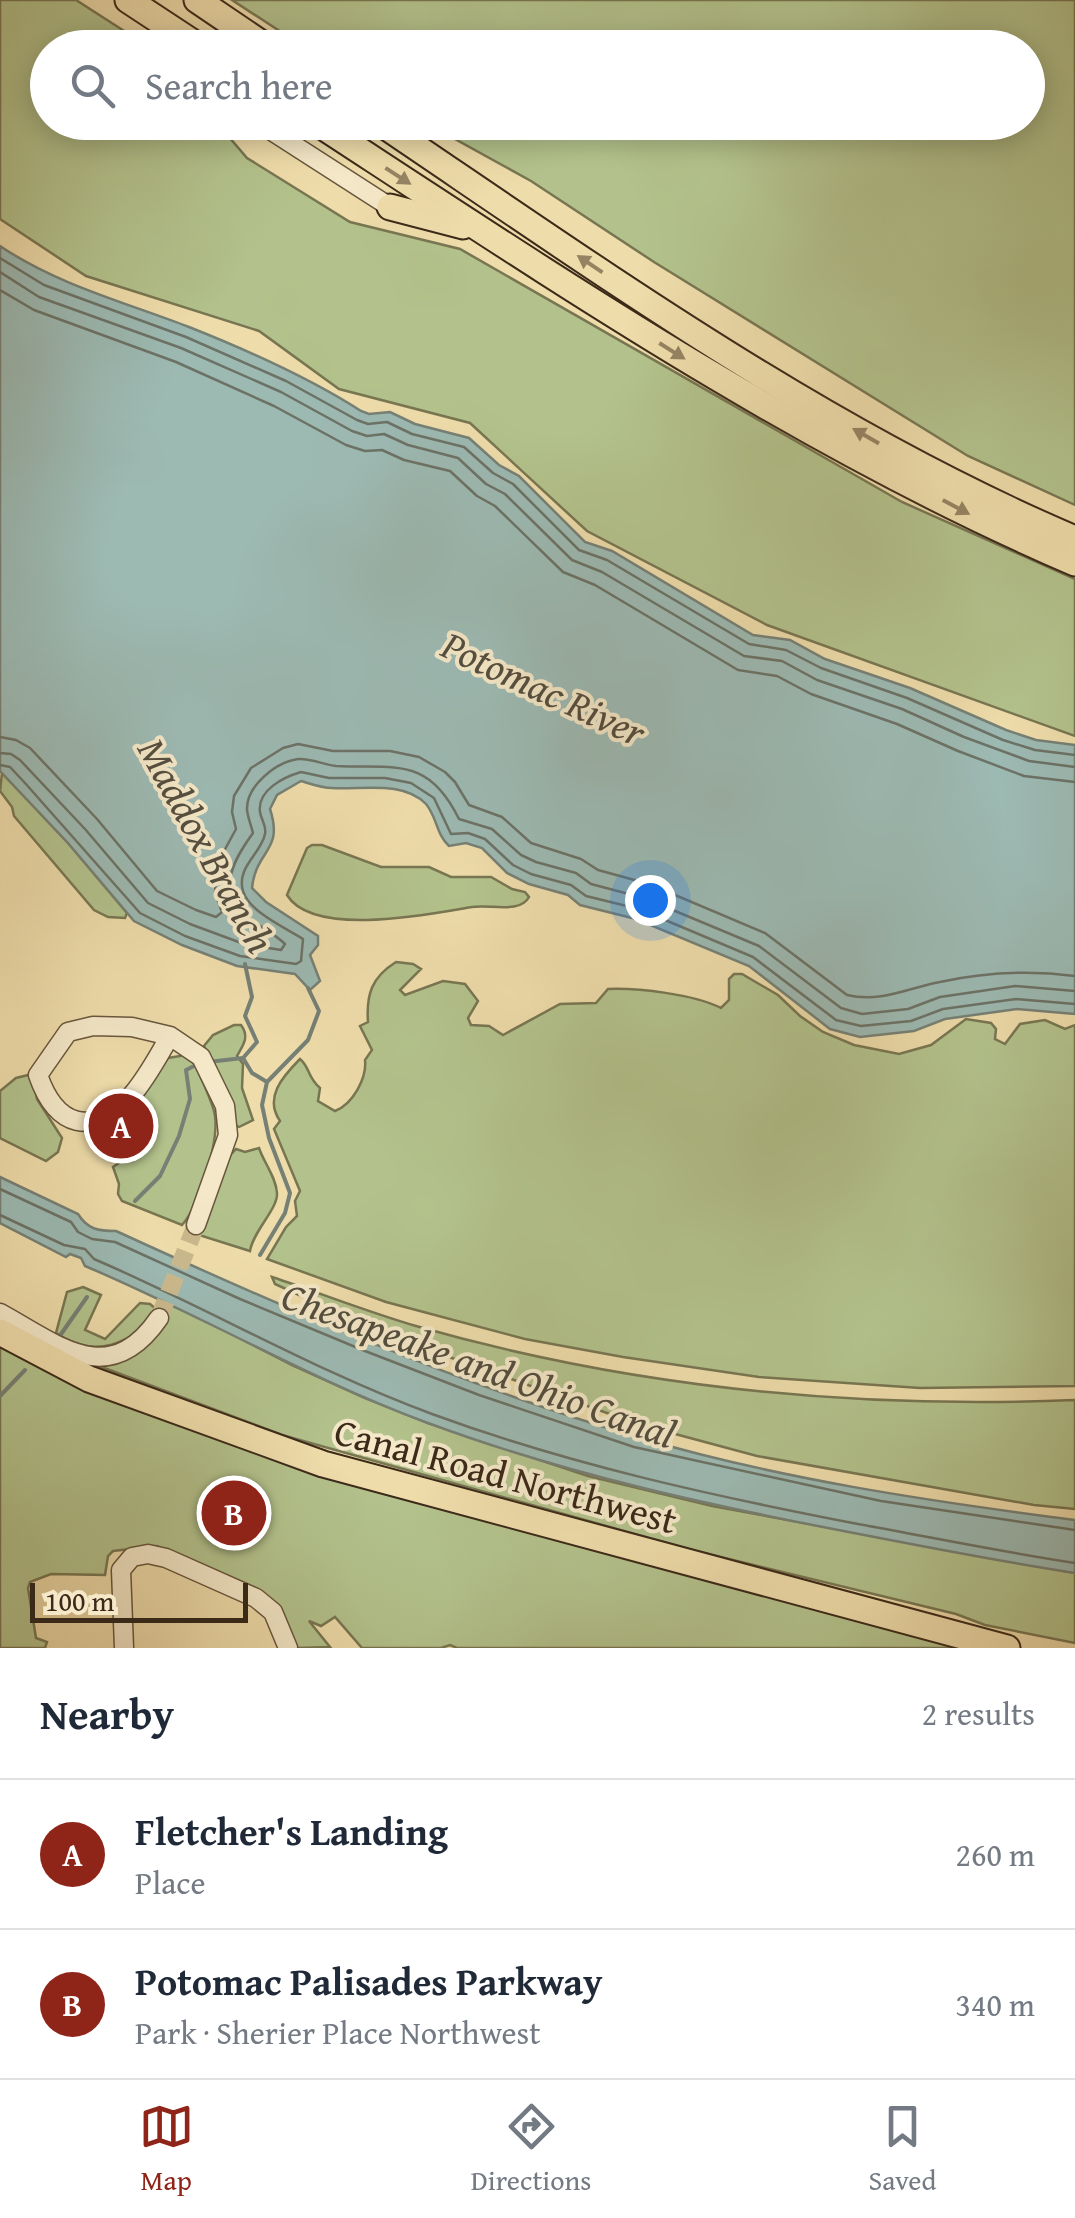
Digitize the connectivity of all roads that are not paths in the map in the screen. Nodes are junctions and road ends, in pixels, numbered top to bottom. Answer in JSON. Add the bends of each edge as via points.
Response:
{"nodes":[{"id":1,"x":197,"y":0,"type":"edge"},
{"id":2,"x":139,"y":7,"type":"edge"},
{"id":3,"x":161,"y":30,"type":"edge"},
{"id":4,"x":174,"y":30,"type":"edge"},
{"id":5,"x":241,"y":30,"type":"edge"},
{"id":6,"x":286,"y":140,"type":"edge"},
{"id":7,"x":344,"y":140,"type":"edge"},
{"id":8,"x":406,"y":140,"type":"edge"},
{"id":9,"x":390,"y":207,"type":"joint"},
{"id":10,"x":482,"y":230,"type":"junction"},
{"id":11,"x":1009,"y":523,"type":"junction"},
{"id":12,"x":1075,"y":539,"type":"edge"},
{"id":13,"x":1075,"y":563,"type":"edge"},
{"id":14,"x":170,"y":1036,"type":"junction"},
{"id":15,"x":196,"y":1225,"type":"tunnel mouth"},
{"id":16,"x":0,"y":1312,"type":"edge"},
{"id":17,"x":159,"y":1318,"type":"tunnel mouth"},
{"id":18,"x":0,"y":1332,"type":"edge"},
{"id":19,"x":124,"y":1648,"type":"edge"},
{"id":20,"x":288,"y":1648,"type":"edge"},
{"id":21,"x":1007,"y":1648,"type":"edge"}],
"edges":[{"from":1,"to":5,"type":"highway"},
{"from":2,"to":3,"type":"highway"},
{"from":2,"to":4,"type":"highway"},
{"from":6,"to":9,"type":"street"},
{"from":7,"to":10,"type":"highway","one_way":true},
{"from":11,"to":8,"type":"highway","one_way":true,"via":[[627,290]]},
{"from":9,"to":10,"type":"highway"},
{"from":10,"to":11,"type":"highway","one_way":true,"via":[[740,394]]},
{"from":11,"to":12,"type":"highway"},
{"from":11,"to":13,"type":"highway"},
{"from":14,"to":14,"type":"street","via":[[114,1112],[81,1122],[50,1105],[38,1075],[68,1032],[132,1027]]},
{"from":14,"to":15,"type":"street","via":[[205,1066],[224,1106],[228,1135]]},
{"from":16,"to":17,"type":"street","via":[[86,1358],[105,1358],[136,1344]]},
{"from":18,"to":21,"type":"highway","name":"Canal Road Northwest","via":[[104,1385],[324,1464]]},
{"from":19,"to":20,"type":"street","via":[[122,1570],[137,1555],[166,1558],[260,1600],[279,1621]]}]}
